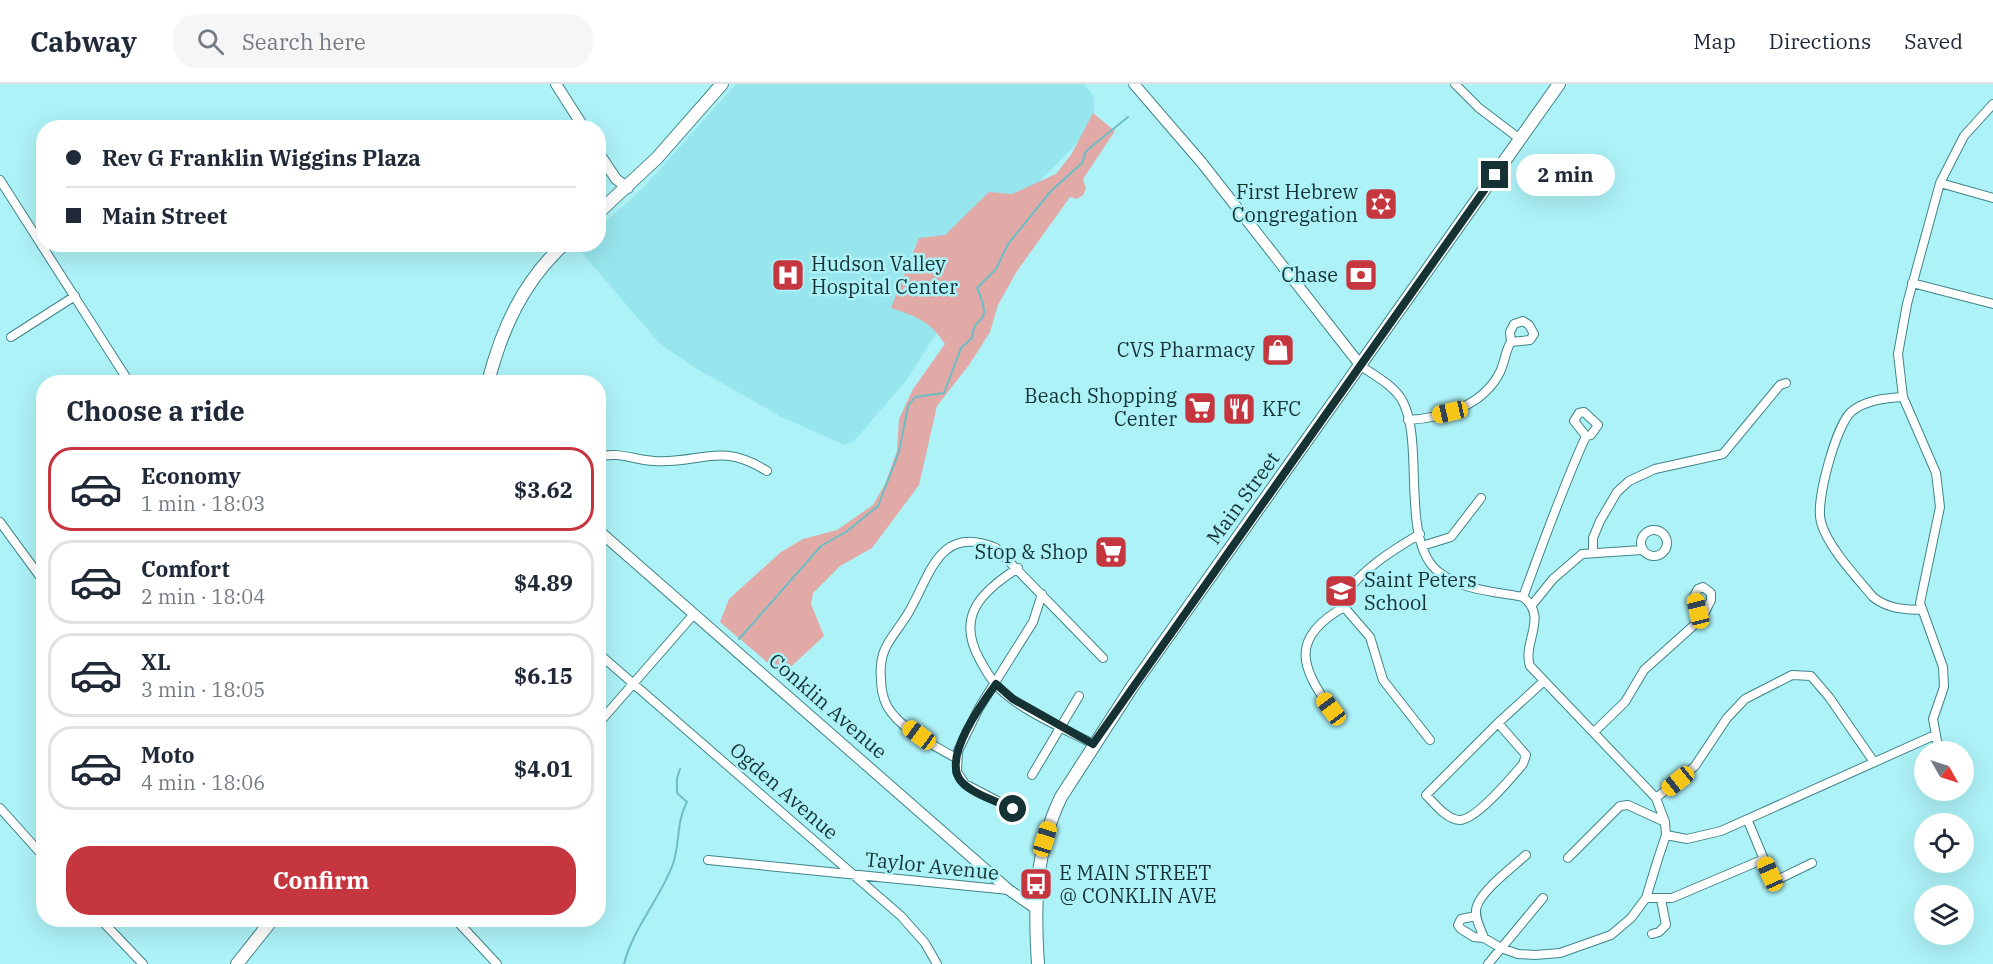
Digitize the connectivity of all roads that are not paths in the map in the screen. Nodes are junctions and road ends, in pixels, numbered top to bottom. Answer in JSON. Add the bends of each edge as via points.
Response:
{"nodes":[{"id":1,"x":556,"y":84,"type":"edge"},
{"id":2,"x":722,"y":84,"type":"edge"},
{"id":3,"x":1134,"y":84,"type":"edge"},
{"id":4,"x":1455,"y":84,"type":"edge"},
{"id":5,"x":1558,"y":84,"type":"edge"},
{"id":6,"x":1993,"y":104,"type":"edge"},
{"id":7,"x":579,"y":120,"type":"edge"},
{"id":8,"x":1520,"y":139,"type":"junction"},
{"id":9,"x":606,"y":164,"type":"edge"},
{"id":10,"x":1940,"y":183,"type":"junction"},
{"id":11,"x":1,"y":184,"type":"edge"},
{"id":12,"x":628,"y":188,"type":"junction"},
{"id":13,"x":1993,"y":198,"type":"edge"},
{"id":14,"x":606,"y":206,"type":"edge"},
{"id":15,"x":36,"y":237,"type":"edge"},
{"id":16,"x":46,"y":252,"type":"edge"},
{"id":17,"x":556,"y":252,"type":"edge"},
{"id":18,"x":1912,"y":283,"type":"junction"},
{"id":19,"x":75,"y":297,"type":"junction"},
{"id":20,"x":1993,"y":304,"type":"edge"},
{"id":21,"x":11,"y":337,"type":"dead end"},
{"id":22,"x":1511,"y":342,"type":"dead end"},
{"id":23,"x":1361,"y":366,"type":"junction"},
{"id":24,"x":125,"y":375,"type":"edge"},
{"id":25,"x":490,"y":375,"type":"edge"},
{"id":26,"x":1786,"y":383,"type":"dead end"},
{"id":27,"x":1904,"y":397,"type":"junction"},
{"id":28,"x":1408,"y":420,"type":"junction"},
{"id":29,"x":1586,"y":436,"type":"dead end"},
{"id":30,"x":606,"y":456,"type":"edge"},
{"id":31,"x":767,"y":471,"type":"dead end"},
{"id":32,"x":1481,"y":498,"type":"dead end"},
{"id":33,"x":0,"y":522,"type":"edge"},
{"id":34,"x":1420,"y":534,"type":"junction"},
{"id":35,"x":606,"y":537,"type":"edge"},
{"id":36,"x":1422,"y":546,"type":"junction"},
{"id":37,"x":1642,"y":550,"type":"dead end"},
{"id":38,"x":1593,"y":552,"type":"junction"},
{"id":39,"x":1018,"y":568,"type":"junction"},
{"id":40,"x":36,"y":571,"type":"edge"},
{"id":41,"x":1042,"y":594,"type":"junction"},
{"id":42,"x":1523,"y":597,"type":"junction"},
{"id":43,"x":1532,"y":605,"type":"junction"},
{"id":44,"x":1344,"y":607,"type":"junction"},
{"id":45,"x":1921,"y":610,"type":"junction"},
{"id":46,"x":694,"y":614,"type":"junction"},
{"id":47,"x":1702,"y":618,"type":"dead end"},
{"id":48,"x":1103,"y":658,"type":"dead end"},
{"id":49,"x":606,"y":660,"type":"edge"},
{"id":50,"x":1544,"y":681,"type":"junction"},
{"id":51,"x":633,"y":683,"type":"junction"},
{"id":52,"x":996,"y":684,"type":"junction"},
{"id":53,"x":1079,"y":696,"type":"dead end"},
{"id":54,"x":1331,"y":709,"type":"dead end"},
{"id":55,"x":606,"y":715,"type":"edge"},
{"id":56,"x":1498,"y":723,"type":"junction"},
{"id":57,"x":1059,"y":726,"type":"junction"},
{"id":58,"x":1595,"y":731,"type":"junction"},
{"id":59,"x":1935,"y":735,"type":"junction"},
{"id":60,"x":1430,"y":740,"type":"dead end"},
{"id":61,"x":1936,"y":741,"type":"edge"},
{"id":62,"x":1093,"y":744,"type":"junction"},
{"id":63,"x":956,"y":758,"type":"junction"},
{"id":64,"x":1875,"y":762,"type":"junction"},
{"id":65,"x":1032,"y":775,"type":"dead end"},
{"id":66,"x":1656,"y":798,"type":"junction"},
{"id":67,"x":0,"y":808,"type":"edge"},
{"id":68,"x":1013,"y":809,"type":"dead end"},
{"id":69,"x":1748,"y":821,"type":"junction"},
{"id":70,"x":1665,"y":822,"type":"junction"},
{"id":71,"x":1665,"y":835,"type":"junction"},
{"id":72,"x":36,"y":848,"type":"edge"},
{"id":73,"x":1526,"y":855,"type":"dead end"},
{"id":74,"x":1568,"y":858,"type":"dead end"},
{"id":75,"x":1764,"y":859,"type":"junction"},
{"id":76,"x":708,"y":860,"type":"dead end"},
{"id":77,"x":1812,"y":863,"type":"dead end"},
{"id":78,"x":855,"y":875,"type":"junction"},
{"id":79,"x":1009,"y":890,"type":"junction"},
{"id":80,"x":1543,"y":898,"type":"dead end"},
{"id":81,"x":1646,"y":898,"type":"junction"},
{"id":82,"x":1661,"y":900,"type":"junction"},
{"id":83,"x":1035,"y":908,"type":"junction"},
{"id":84,"x":1476,"y":916,"type":"junction"},
{"id":85,"x":108,"y":927,"type":"edge"},
{"id":86,"x":266,"y":927,"type":"edge"},
{"id":87,"x":463,"y":927,"type":"edge"},
{"id":88,"x":1652,"y":934,"type":"dead end"},
{"id":89,"x":1484,"y":938,"type":"junction"},
{"id":90,"x":1501,"y":948,"type":"junction"},
{"id":91,"x":143,"y":964,"type":"edge"},
{"id":92,"x":237,"y":964,"type":"edge"},
{"id":93,"x":497,"y":964,"type":"edge"},
{"id":94,"x":937,"y":964,"type":"edge"},
{"id":95,"x":1038,"y":964,"type":"edge"},
{"id":96,"x":1488,"y":964,"type":"edge"}],
"edges":[{"from":1,"to":7,"type":"street"},
{"from":2,"to":12,"type":"main road"},
{"from":3,"to":23,"type":"street","via":[[1202,163]]},
{"from":4,"to":8,"type":"street"},
{"from":5,"to":8,"type":"main road","name":"Main Street"},
{"from":6,"to":10,"type":"street","via":[[1964,136]]},
{"from":8,"to":23,"type":"main road","name":"Main Street"},
{"from":9,"to":12,"type":"street"},
{"from":10,"to":13,"type":"street"},
{"from":10,"to":18,"type":"street"},
{"from":11,"to":15,"type":"street"},
{"from":12,"to":14,"type":"main road"},
{"from":16,"to":19,"type":"street"},
{"from":17,"to":25,"type":"main road","via":[[513,308]]},
{"from":18,"to":20,"type":"street"},
{"from":18,"to":27,"type":"street","via":[[1898,354]]},
{"from":19,"to":21,"type":"street"},
{"from":19,"to":24,"type":"street"},
{"from":22,"to":28,"type":"street","via":[[1500,372],[1482,397],[1450,412]]},
{"from":23,"to":28,"type":"street","via":[[1399,396]]},
{"from":23,"to":62,"type":"main road","name":"Main Street"},
{"from":26,"to":38,"type":"street","via":[[1780,385],[1723,454],[1655,469],[1629,481],[1617,492],[1600,521],[1593,538]]},
{"from":27,"to":45,"type":"street","via":[[1936,473],[1940,493]]},
{"from":27,"to":45,"type":"street","via":[[1862,405],[1846,417],[1832,453],[1820,513],[1825,532],[1873,597],[1894,608]]},
{"from":28,"to":34,"type":"street"},
{"from":29,"to":42,"type":"street","via":[[1555,505],[1542,553]]},
{"from":30,"to":31,"type":"street","via":[[656,461],[725,454]]},
{"from":32,"to":36,"type":"street","via":[[1451,537]]},
{"from":33,"to":40,"type":"street"},
{"from":34,"to":36,"type":"street"},
{"from":34,"to":44,"type":"street","via":[[1360,576],[1342,598]]},
{"from":35,"to":46,"type":"street","name":"Conklin Avenue"},
{"from":36,"to":42,"type":"street","via":[[1430,564],[1453,581]]},
{"from":37,"to":38,"type":"street"},
{"from":38,"to":43,"type":"street","via":[[1581,554]]},
{"from":39,"to":41,"type":"street"},
{"from":39,"to":52,"type":"street","via":[[982,596],[970,622],[973,646]]},
{"from":39,"to":63,"type":"street","via":[[996,548],[981,542],[958,544],[947,550],[929,569],[910,610],[882,652],[879,665],[887,706],[908,727]]},
{"from":41,"to":48,"type":"street"},
{"from":41,"to":52,"type":"street","via":[[1033,622]]},
{"from":42,"to":43,"type":"street"},
{"from":43,"to":50,"type":"street","via":[[1536,624],[1527,657]]},
{"from":44,"to":54,"type":"street","via":[[1314,631],[1304,657],[1310,678]]},
{"from":44,"to":60,"type":"street","via":[[1370,637],[1383,680]]},
{"from":45,"to":59,"type":"street","via":[[1942,667],[1944,687],[1933,719]]},
{"from":46,"to":51,"type":"street"},
{"from":46,"to":79,"type":"street","name":"Conklin Avenue"},
{"from":47,"to":58,"type":"street","via":[[1644,670],[1626,702]]},
{"from":49,"to":51,"type":"street","name":"Ogden Avenue"},
{"from":50,"to":56,"type":"street"},
{"from":50,"to":58,"type":"street"},
{"from":51,"to":55,"type":"street"},
{"from":51,"to":78,"type":"street","name":"Ogden Avenue"},
{"from":52,"to":57,"type":"street","via":[[1013,699]]},
{"from":52,"to":63,"type":"street","via":[[972,721]]},
{"from":53,"to":57,"type":"street"},
{"from":56,"to":56,"type":"street","via":[[1426,795],[1451,818],[1460,820],[1475,814],[1523,764],[1526,755]]},
{"from":57,"to":62,"type":"street"},
{"from":57,"to":65,"type":"street"},
{"from":58,"to":66,"type":"street"},
{"from":59,"to":61,"type":"street"},
{"from":59,"to":64,"type":"street"},
{"from":62,"to":83,"type":"main road","name":"Main Street","via":[[1052,816],[1039,862]]},
{"from":63,"to":68,"type":"street","via":[[959,778],[965,784]]},
{"from":64,"to":66,"type":"street","via":[[1811,676],[1792,675],[1745,699],[1727,718],[1695,766]]},
{"from":64,"to":69,"type":"street"},
{"from":66,"to":70,"type":"street"},
{"from":67,"to":72,"type":"street"},
{"from":69,"to":71,"type":"street","via":[[1700,838],[1676,839]]},
{"from":69,"to":75,"type":"street"},
{"from":70,"to":71,"type":"street"},
{"from":70,"to":74,"type":"street","via":[[1628,805],[1620,806]]},
{"from":71,"to":81,"type":"street"},
{"from":73,"to":84,"type":"street","via":[[1481,899]]},
{"from":75,"to":77,"type":"street","via":[[1770,874],[1779,879]]},
{"from":75,"to":82,"type":"street"},
{"from":76,"to":78,"type":"street","name":"Taylor Avenue"},
{"from":78,"to":79,"type":"street","name":"Taylor Avenue"},
{"from":78,"to":94,"type":"street","name":"Ogden Avenue","via":[[907,923]]},
{"from":79,"to":83,"type":"street","name":"Conklin Avenue"},
{"from":80,"to":90,"type":"street"},
{"from":81,"to":82,"type":"street"},
{"from":81,"to":90,"type":"street","via":[[1622,928],[1580,948],[1535,955]]},
{"from":82,"to":88,"type":"street","via":[[1665,925]]},
{"from":83,"to":95,"type":"main road","name":"Main Street"},
{"from":84,"to":89,"type":"street"},
{"from":84,"to":89,"type":"street","via":[[1464,917],[1458,924],[1474,937]]},
{"from":85,"to":91,"type":"street"},
{"from":86,"to":92,"type":"main road"},
{"from":87,"to":93,"type":"street"},
{"from":89,"to":90,"type":"street"},
{"from":90,"to":96,"type":"street"}]}
